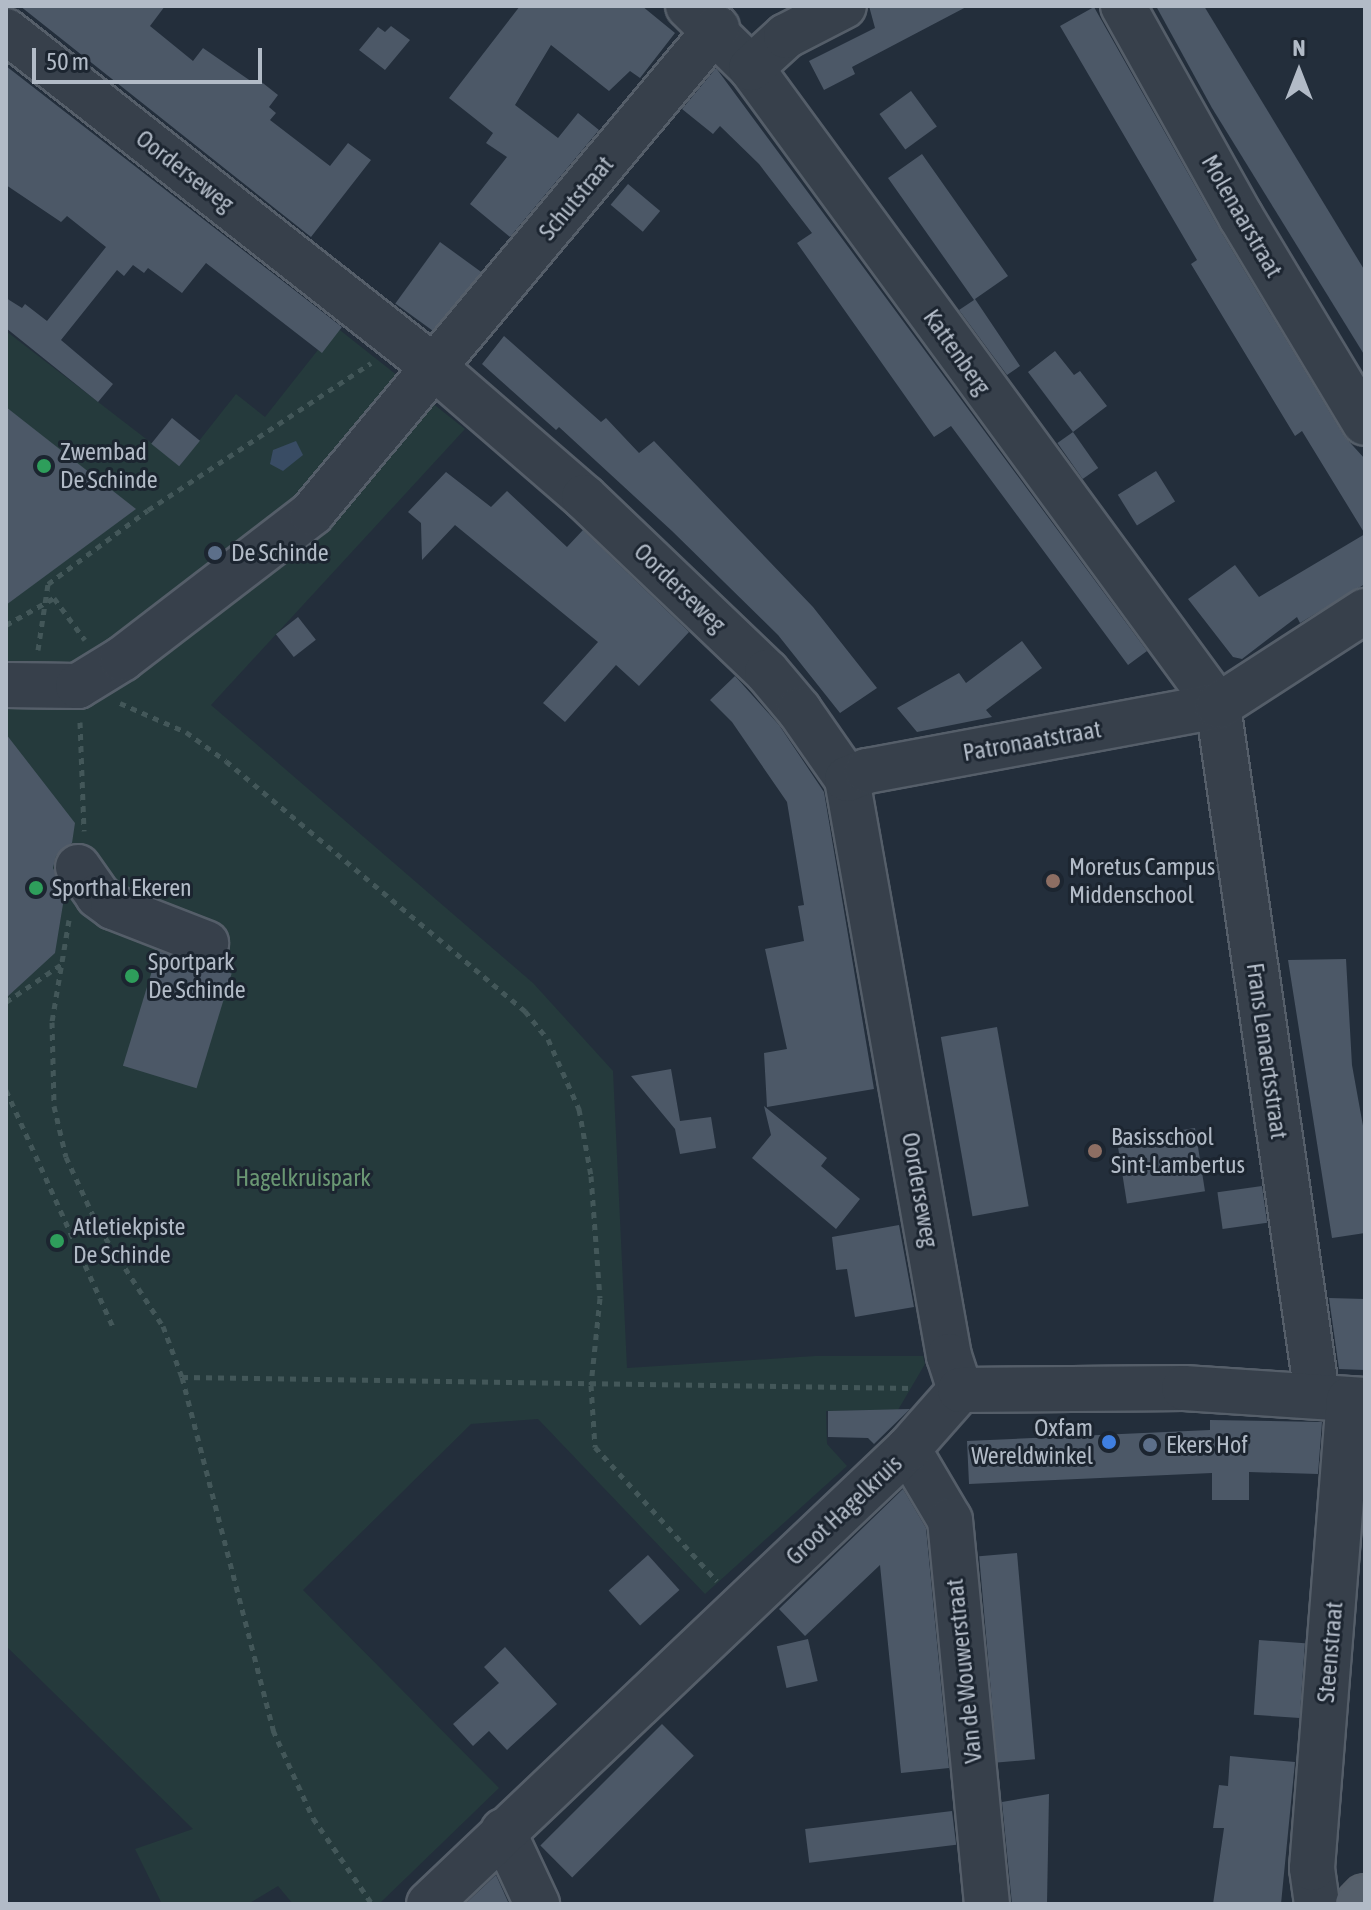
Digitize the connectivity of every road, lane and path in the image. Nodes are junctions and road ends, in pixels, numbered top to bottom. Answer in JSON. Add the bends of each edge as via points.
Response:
{"nodes":[{"id":1,"x":844,"y":6,"type":"edge"},
{"id":2,"x":1123,"y":6,"type":"edge"},
{"id":3,"x":702,"y":17,"type":"edge"},
{"id":4,"x":6,"y":31,"type":"edge"},
{"id":5,"x":751,"y":68,"type":"junction"},
{"id":6,"x":418,"y":355,"type":"junction"},
{"id":7,"x":1365,"y":423,"type":"edge"},
{"id":8,"x":46,"y":601,"type":"junction"},
{"id":9,"x":1365,"y":611,"type":"edge"},
{"id":10,"x":6,"y":625,"type":"edge"},
{"id":11,"x":92,"y":677,"type":"junction"},
{"id":12,"x":19,"y":686,"type":"edge"},
{"id":13,"x":1218,"y":706,"type":"junction"},
{"id":14,"x":847,"y":779,"type":"junction"},
{"id":15,"x":78,"y":867,"type":"junction"},
{"id":16,"x":206,"y":943,"type":"dead end"},
{"id":17,"x":62,"y":963,"type":"junction"},
{"id":18,"x":6,"y":1002,"type":"edge"},
{"id":19,"x":6,"y":1090,"type":"edge"},
{"id":20,"x":114,"y":1329,"type":"dead end"},
{"id":21,"x":182,"y":1377,"type":"junction"},
{"id":22,"x":591,"y":1385,"type":"junction"},
{"id":23,"x":960,"y":1390,"type":"junction"},
{"id":24,"x":1344,"y":1398,"type":"edge"},
{"id":25,"x":908,"y":1449,"type":"junction"},
{"id":26,"x":741,"y":1607,"type":"junction"},
{"id":27,"x":503,"y":1831,"type":"junction"},
{"id":28,"x":1365,"y":1897,"type":"edge"},
{"id":29,"x":372,"y":1904,"type":"edge"},
{"id":30,"x":429,"y":1904,"type":"edge"},
{"id":31,"x":537,"y":1904,"type":"edge"},
{"id":32,"x":987,"y":1904,"type":"edge"},
{"id":33,"x":1317,"y":1904,"type":"edge"},
{"id":34,"x":1358,"y":1904,"type":"edge"}],
"edges":[{"from":1,"to":5,"type":"street","via":[[786,36]]},
{"from":2,"to":7,"type":"street","name":"Molenaarstraat"},
{"from":3,"to":5,"type":"street","name":"Kattenberg"},
{"from":3,"to":6,"type":"street","name":"Schutstraat"},
{"from":4,"to":6,"type":"street","name":"Oorderseweg"},
{"from":5,"to":13,"type":"street","name":"Kattenberg"},
{"from":6,"to":8,"type":"path","via":[[98,547],[48,584]]},
{"from":6,"to":11,"type":"street","name":"Schutstraat","via":[[312,513]]},
{"from":6,"to":14,"type":"street","name":"Oorderseweg","via":[[584,497],[767,672]]},
{"from":8,"to":10,"type":"path"},
{"from":8,"to":11,"type":"path","via":[[54,598]]},
{"from":8,"to":12,"type":"path"},
{"from":9,"to":13,"type":"street"},
{"from":11,"to":12,"type":"street"},
{"from":11,"to":15,"type":"path","via":[[86,815]]},
{"from":11,"to":22,"type":"path","via":[[226,761],[525,1011],[548,1039],[579,1109],[591,1176],[600,1298]]},
{"from":13,"to":14,"type":"street","name":"Patronaatstraat"},
{"from":13,"to":24,"type":"street","name":"Frans Lenaertsstraat"},
{"from":14,"to":23,"type":"street","name":"Oorderseweg","via":[[949,1356]]},
{"from":15,"to":16,"type":"street","via":[[98,896],[113,907]]},
{"from":15,"to":17,"type":"path"},
{"from":17,"to":18,"type":"path"},
{"from":17,"to":21,"type":"path","via":[[52,1022],[54,1106],[66,1157],[99,1228],[149,1298]]},
{"from":19,"to":20,"type":"path"},
{"from":21,"to":22,"type":"path"},
{"from":21,"to":29,"type":"path","via":[[273,1730],[313,1818]]},
{"from":22,"to":23,"type":"path"},
{"from":22,"to":26,"type":"path","via":[[595,1447]]},
{"from":23,"to":24,"type":"street","via":[[1184,1388]]},
{"from":23,"to":25,"type":"street","name":"Groot Hagelkruis"},
{"from":24,"to":33,"type":"street","name":"Steenstraat","via":[[1312,1868]]},
{"from":25,"to":26,"type":"street","name":"Groot Hagelkruis"},
{"from":25,"to":32,"type":"street","name":"Van de Wouwerstraat","via":[[950,1520]]},
{"from":26,"to":27,"type":"street","name":"Groot Hagelkruis"},
{"from":27,"to":30,"type":"street","name":"Groot Hagelkruis"},
{"from":27,"to":31,"type":"street"},
{"from":28,"to":34,"type":"main road"}]}
